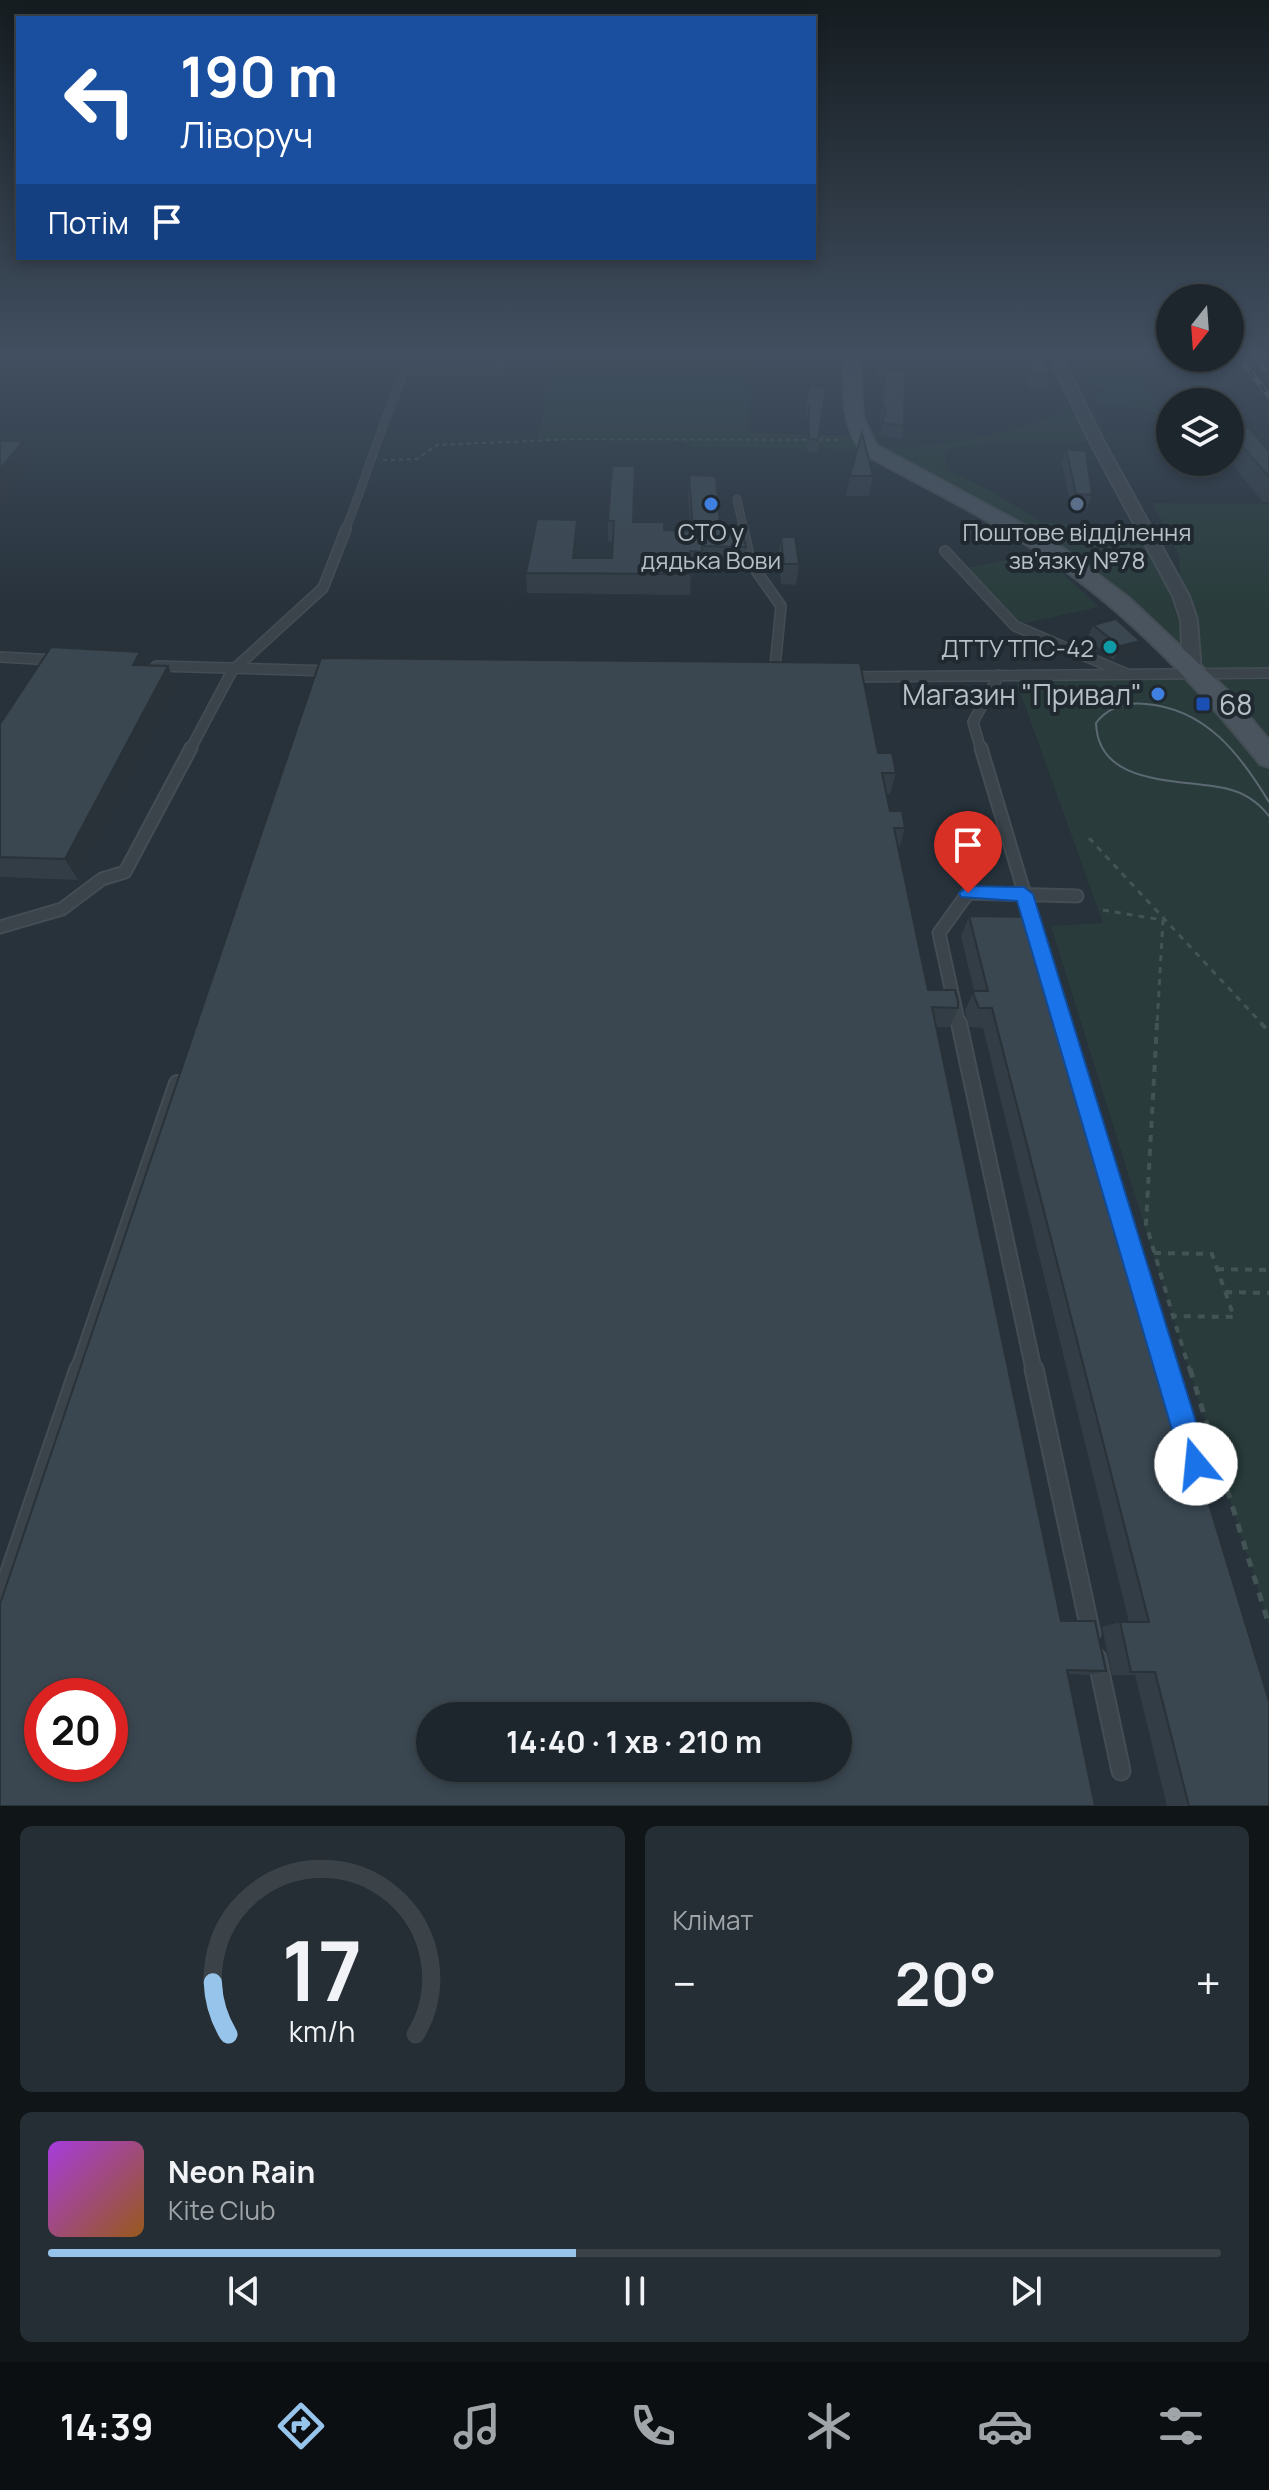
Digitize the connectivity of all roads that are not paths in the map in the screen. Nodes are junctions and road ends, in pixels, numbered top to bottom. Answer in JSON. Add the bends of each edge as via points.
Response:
{"nodes":[{"id":1,"x":378,"y":440,"type":"edge"},
{"id":2,"x":862,"y":440,"type":"edge"},
{"id":3,"x":1096,"y":440,"type":"edge"},
{"id":4,"x":737,"y":499,"type":"dead end"},
{"id":5,"x":945,"y":551,"type":"dead end"},
{"id":6,"x":0,"y":657,"type":"edge"},
{"id":7,"x":62,"y":661,"type":"edge"},
{"id":8,"x":139,"y":665,"type":"edge"},
{"id":9,"x":232,"y":671,"type":"junction"},
{"id":10,"x":318,"y":671,"type":"junction"},
{"id":11,"x":349,"y":672,"type":"edge"},
{"id":12,"x":1192,"y":673,"type":"junction"},
{"id":13,"x":1269,"y":673,"type":"edge"},
{"id":14,"x":999,"y":675,"type":"junction"},
{"id":15,"x":1131,"y":675,"type":"junction"},
{"id":16,"x":758,"y":677,"type":"edge"},
{"id":17,"x":789,"y":677,"type":"edge"},
{"id":18,"x":834,"y":677,"type":"edge"},
{"id":19,"x":774,"y":678,"type":"junction"},
{"id":20,"x":313,"y":686,"type":"edge"},
{"id":21,"x":1269,"y":758,"type":"edge"},
{"id":22,"x":1024,"y":894,"type":"junction"},
{"id":23,"x":1077,"y":896,"type":"dead end"},
{"id":24,"x":0,"y":927,"type":"edge"},
{"id":25,"x":179,"y":1076,"type":"edge"},
{"id":26,"x":1146,"y":1299,"type":"edge"},
{"id":27,"x":0,"y":1601,"type":"edge"},
{"id":28,"x":1121,"y":1771,"type":"dead end"}],
"edges":[{"from":1,"to":9,"type":"lane","via":[[323,588]]},
{"from":2,"to":12,"type":"main road","via":[[896,466],[1056,554],[1120,602]]},
{"from":3,"to":12,"type":"street","via":[[1181,596],[1189,620]]},
{"from":4,"to":19,"type":"lane","via":[[750,562],[781,606]]},
{"from":5,"to":15,"type":"lane","via":[[1015,626]]},
{"from":6,"to":7,"type":"lane"},
{"from":8,"to":9,"type":"lane"},
{"from":9,"to":10,"type":"lane"},
{"from":9,"to":24,"type":"lane","via":[[125,872],[102,879],[62,909]]},
{"from":10,"to":11,"type":"lane"},
{"from":10,"to":20,"type":"lane"},
{"from":12,"to":13,"type":"lane"},
{"from":12,"to":15,"type":"lane"},
{"from":12,"to":21,"type":"main road"},
{"from":14,"to":15,"type":"lane"},
{"from":14,"to":18,"type":"lane"},
{"from":14,"to":22,"type":"lane","via":[[973,722]]},
{"from":16,"to":19,"type":"lane"},
{"from":17,"to":19,"type":"lane"},
{"from":22,"to":23,"type":"lane"},
{"from":22,"to":26,"type":"lane"},
{"from":22,"to":28,"type":"lane","via":[[968,893],[939,933]]},
{"from":25,"to":27,"type":"lane"}]}
